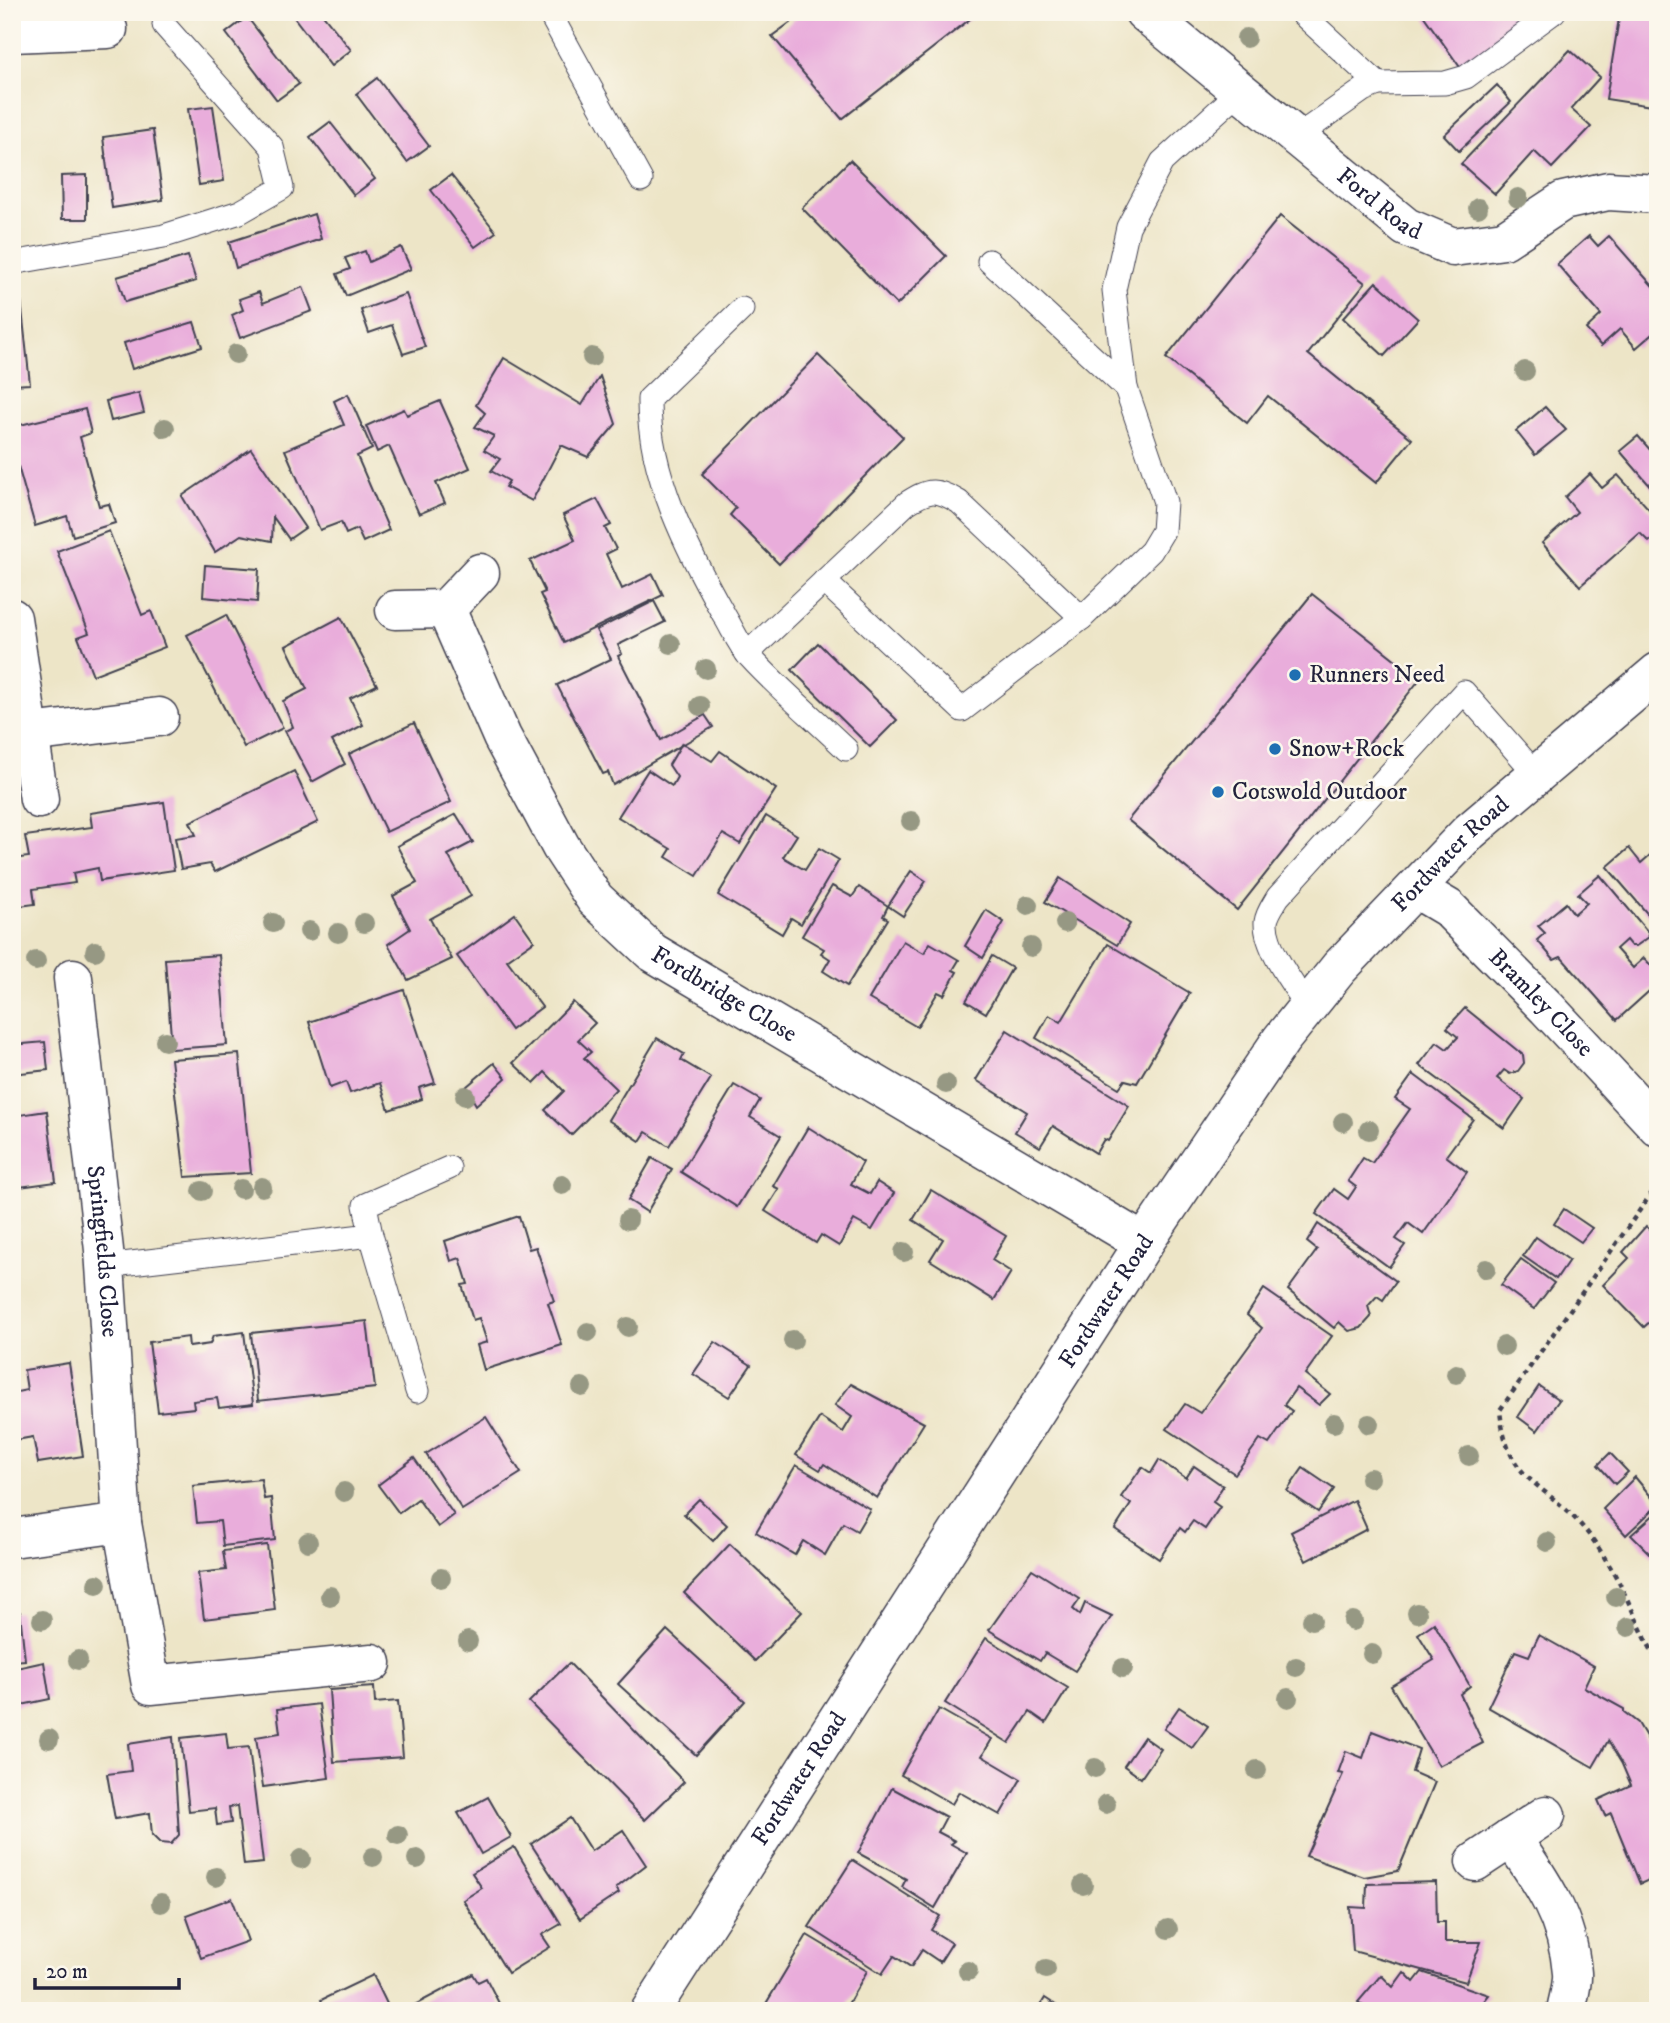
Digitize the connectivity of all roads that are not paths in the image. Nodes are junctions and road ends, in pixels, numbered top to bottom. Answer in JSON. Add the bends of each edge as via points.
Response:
{"nodes":[{"id":1,"x":1143,"y":12,"type":"edge"},
{"id":2,"x":1300,"y":12,"type":"edge"},
{"id":3,"x":1554,"y":12,"type":"edge"},
{"id":4,"x":551,"y":13,"type":"edge"},
{"id":5,"x":164,"y":25,"type":"dead end"},
{"id":6,"x":108,"y":29,"type":"dead end"},
{"id":7,"x":12,"y":33,"type":"edge"},
{"id":8,"x":1378,"y":83,"type":"junction"},
{"id":9,"x":1239,"y":92,"type":"junction"},
{"id":10,"x":1295,"y":138,"type":"junction"},
{"id":11,"x":641,"y":180,"type":"dead end"},
{"id":12,"x":1657,"y":192,"type":"edge"},
{"id":13,"x":989,"y":261,"type":"dead end"},
{"id":14,"x":12,"y":263,"type":"edge"},
{"id":15,"x":742,"y":309,"type":"dead end"},
{"id":16,"x":1126,"y":388,"type":"junction"},
{"id":17,"x":480,"y":573,"type":"dead end"},
{"id":18,"x":824,"y":581,"type":"junction"},
{"id":19,"x":446,"y":609,"type":"junction"},
{"id":20,"x":395,"y":610,"type":"dead end"},
{"id":21,"x":12,"y":618,"type":"edge"},
{"id":22,"x":1082,"y":618,"type":"junction"},
{"id":23,"x":747,"y":654,"type":"junction"},
{"id":24,"x":1658,"y":672,"type":"edge"},
{"id":25,"x":159,"y":716,"type":"dead end"},
{"id":26,"x":30,"y":733,"type":"junction"},
{"id":27,"x":846,"y":749,"type":"dead end"},
{"id":28,"x":1536,"y":774,"type":"junction"},
{"id":29,"x":39,"y":799,"type":"dead end"},
{"id":30,"x":1416,"y":889,"type":"junction"},
{"id":31,"x":73,"y":978,"type":"dead end"},
{"id":32,"x":1308,"y":1007,"type":"junction"},
{"id":33,"x":1658,"y":1127,"type":"edge"},
{"id":34,"x":449,"y":1168,"type":"dead end"},
{"id":35,"x":371,"y":1235,"type":"junction"},
{"id":36,"x":1144,"y":1243,"type":"junction"},
{"id":37,"x":105,"y":1266,"type":"junction"},
{"id":38,"x":416,"y":1391,"type":"dead end"},
{"id":39,"x":122,"y":1523,"type":"junction"},
{"id":40,"x":12,"y":1538,"type":"edge"},
{"id":41,"x":372,"y":1663,"type":"dead end"},
{"id":42,"x":1546,"y":1815,"type":"dead end"},
{"id":43,"x":1511,"y":1838,"type":"junction"},
{"id":44,"x":1475,"y":1862,"type":"dead end"},
{"id":45,"x":658,"y":2008,"type":"edge"},
{"id":46,"x":1566,"y":2011,"type":"edge"}],
"edges":[{"from":1,"to":9,"type":"street","name":"Ford Road"},
{"from":2,"to":8,"type":"lane"},
{"from":3,"to":8,"type":"lane","via":[[1466,77],[1445,83]]},
{"from":4,"to":11,"type":"lane"},
{"from":5,"to":14,"type":"lane","via":[[272,147],[282,188],[240,212],[164,236]]},
{"from":6,"to":7,"type":"street"},
{"from":8,"to":10,"type":"lane"},
{"from":9,"to":10,"type":"street","name":"Ford Road"},
{"from":9,"to":16,"type":"lane","via":[[1162,162],[1128,227],[1114,290]]},
{"from":10,"to":12,"type":"street","name":"Ford Road","via":[[1406,228],[1453,247],[1504,240],[1563,201],[1608,191]]},
{"from":13,"to":16,"type":"lane"},
{"from":15,"to":23,"type":"lane","via":[[649,399],[649,426],[656,466],[684,535]]},
{"from":16,"to":22,"type":"lane","via":[[1166,502],[1163,531],[1151,551]]},
{"from":17,"to":19,"type":"street"},
{"from":18,"to":22,"type":"lane","via":[[962,710]]},
{"from":18,"to":22,"type":"lane","via":[[907,503],[923,492],[942,492],[959,502]]},
{"from":18,"to":23,"type":"lane"},
{"from":19,"to":20,"type":"street"},
{"from":19,"to":36,"type":"street","name":"Fordbridge Close","via":[[502,737],[561,847],[595,899],[652,952]]},
{"from":21,"to":26,"type":"street"},
{"from":23,"to":27,"type":"lane"},
{"from":24,"to":28,"type":"street","name":"Fordwater Road"},
{"from":25,"to":26,"type":"street"},
{"from":26,"to":29,"type":"street"},
{"from":28,"to":30,"type":"street","name":"Fordwater Road","via":[[1469,832]]},
{"from":28,"to":32,"type":"lane","via":[[1464,692],[1270,910],[1266,923],[1272,946]]},
{"from":30,"to":32,"type":"street","name":"Fordwater Road"},
{"from":30,"to":33,"type":"street","name":"Bramley Close","via":[[1448,908]]},
{"from":31,"to":37,"type":"street","name":"Springfields Close"},
{"from":32,"to":36,"type":"street","name":"Fordwater Road"},
{"from":34,"to":35,"type":"lane","via":[[365,1205]]},
{"from":35,"to":37,"type":"lane"},
{"from":35,"to":38,"type":"lane"},
{"from":36,"to":45,"type":"street","name":"Fordwater Road"},
{"from":37,"to":39,"type":"street","name":"Springfields Close"},
{"from":39,"to":40,"type":"street"},
{"from":39,"to":41,"type":"street","name":"Springfields Close","via":[[151,1685]]},
{"from":42,"to":43,"type":"street"},
{"from":43,"to":44,"type":"street"},
{"from":43,"to":46,"type":"street","via":[[1544,1885],[1562,1922],[1573,1975]]}]}
